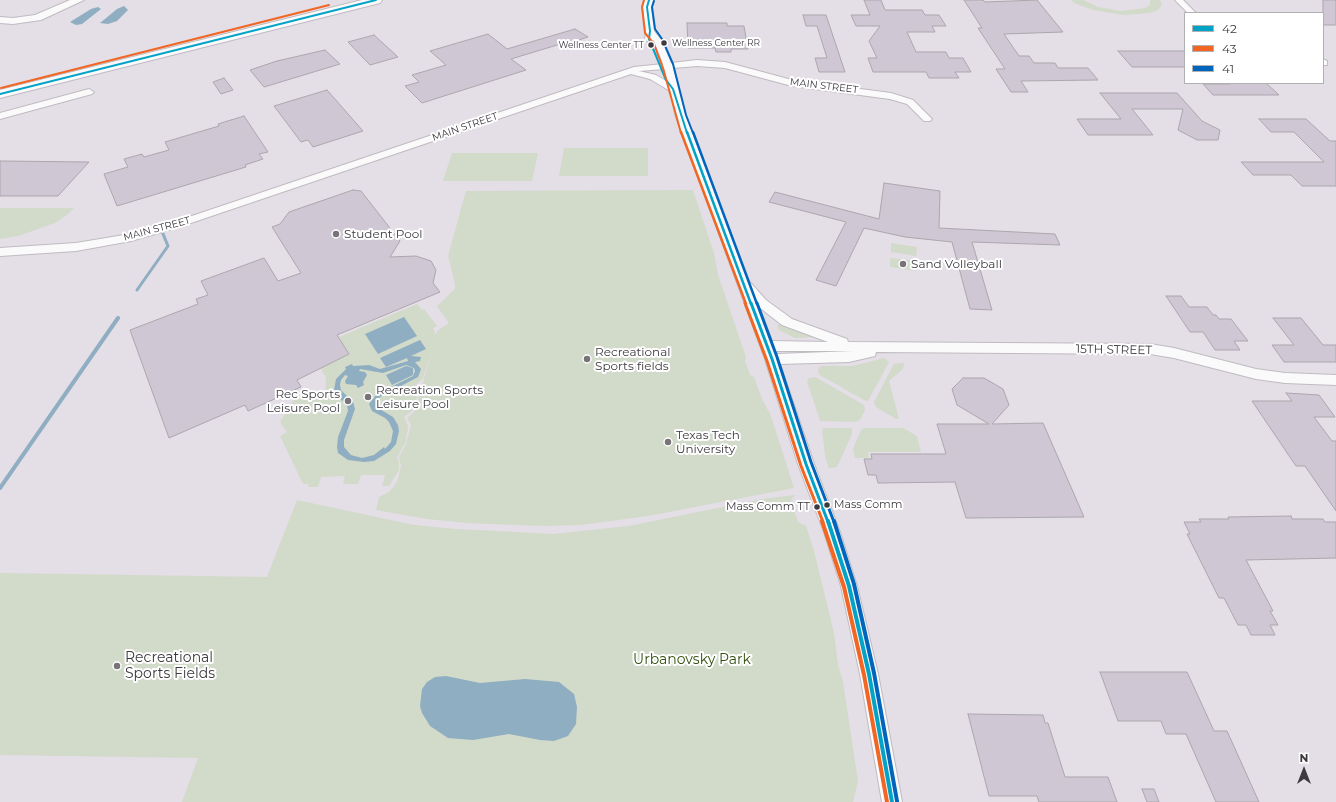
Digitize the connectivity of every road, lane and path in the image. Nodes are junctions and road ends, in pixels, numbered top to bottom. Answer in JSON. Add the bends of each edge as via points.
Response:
{"nodes":[{"id":1,"x":56,"y":0,"type":"edge"},
{"id":2,"x":78,"y":0,"type":"edge"},
{"id":3,"x":328,"y":0,"type":"edge"},
{"id":4,"x":376,"y":0,"type":"edge"},
{"id":5,"x":649,"y":0,"type":"edge"},
{"id":6,"x":1179,"y":0,"type":"edge"},
{"id":7,"x":1191,"y":12,"type":"edge"},
{"id":8,"x":0,"y":14,"type":"edge"},
{"id":9,"x":18,"y":18,"type":"junction"},
{"id":10,"x":0,"y":20,"type":"edge"},
{"id":11,"x":664,"y":66,"type":"junction"},
{"id":12,"x":610,"y":77,"type":"junction"},
{"id":13,"x":0,"y":83,"type":"edge"},
{"id":14,"x":673,"y":89,"type":"junction"},
{"id":15,"x":89,"y":92,"type":"dead end"},
{"id":16,"x":0,"y":94,"type":"edge"},
{"id":17,"x":0,"y":116,"type":"edge"},
{"id":18,"x":927,"y":118,"type":"dead end"},
{"id":19,"x":0,"y":252,"type":"edge"},
{"id":20,"x":737,"y":270,"type":"junction"},
{"id":21,"x":890,"y":349,"type":"junction"},
{"id":22,"x":769,"y":352,"type":"junction"},
{"id":23,"x":1336,"y":380,"type":"edge"},
{"id":24,"x":892,"y":802,"type":"edge"}],
"edges":[{"from":1,"to":9,"type":"street"},
{"from":2,"to":9,"type":"street","via":[[41,16]]},
{"from":3,"to":13,"type":"highway"},
{"from":4,"to":16,"type":"highway"},
{"from":5,"to":11,"type":"street","via":[[649,39]]},
{"from":6,"to":7,"type":"street"},
{"from":8,"to":9,"type":"street"},
{"from":9,"to":10,"type":"street"},
{"from":11,"to":12,"type":"street","name":"MAIN STREET","via":[[637,69]]},
{"from":11,"to":14,"type":"street","via":[[666,80]]},
{"from":11,"to":18,"type":"street","name":"MAIN STREET","via":[[717,64],[792,83],[889,95],[910,102]]},
{"from":12,"to":14,"type":"street","via":[[648,75]]},
{"from":12,"to":19,"type":"street","name":"MAIN STREET","via":[[167,227],[131,237],[76,247]]},
{"from":14,"to":20,"type":"street"},
{"from":15,"to":17,"type":"street"},
{"from":20,"to":21,"type":"street","via":[[762,303],[787,322],[850,344]]},
{"from":20,"to":22,"type":"street"},
{"from":21,"to":22,"type":"street","name":"15TH STREET","via":[[849,357]]},
{"from":21,"to":23,"type":"street","name":"15TH STREET","via":[[1150,350],[1174,353],[1256,374]]},
{"from":22,"to":24,"type":"street","via":[[806,464],[832,532],[848,586],[869,674]]}]}
